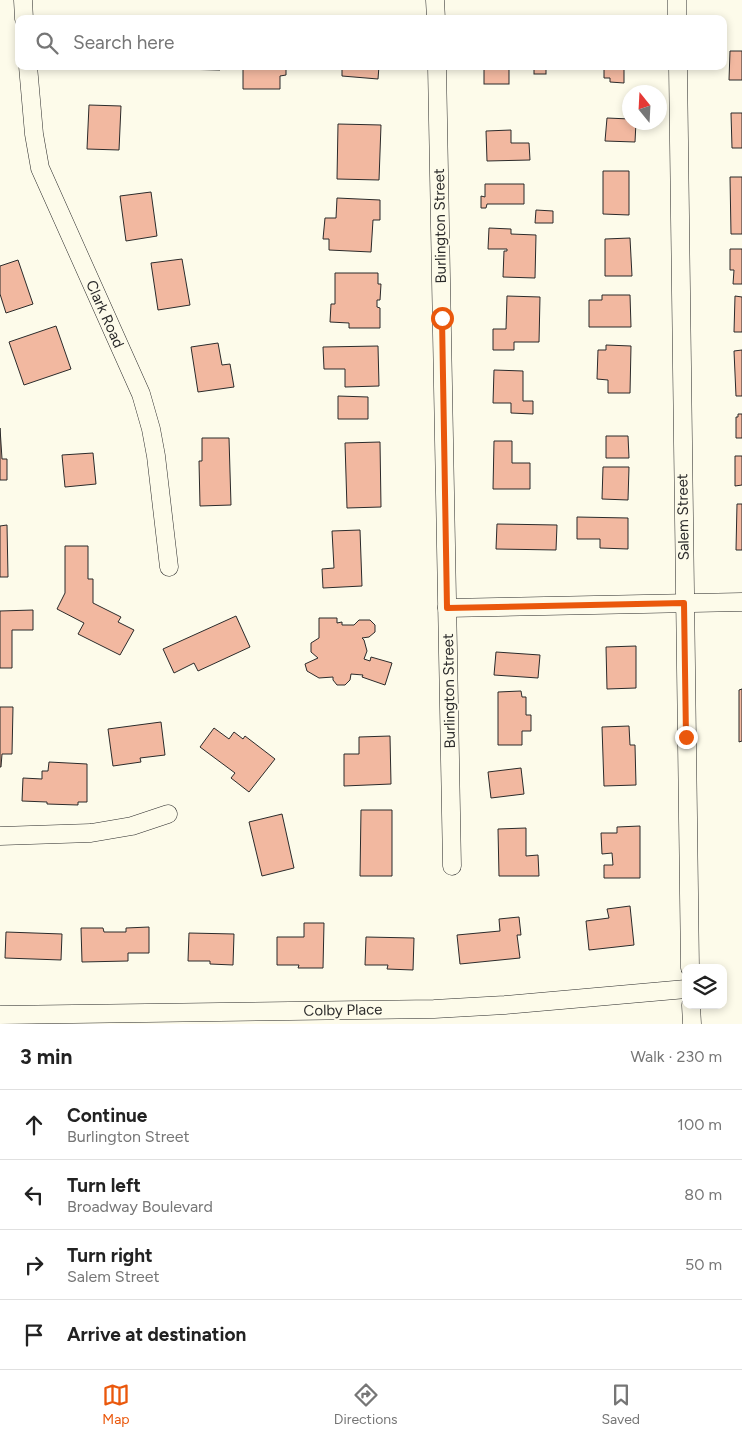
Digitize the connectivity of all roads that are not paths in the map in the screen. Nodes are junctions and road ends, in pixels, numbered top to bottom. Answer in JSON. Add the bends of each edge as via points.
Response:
{"nodes":[{"id":1,"x":23,"y":0,"type":"edge"},
{"id":2,"x":435,"y":0,"type":"edge"},
{"id":3,"x":677,"y":0,"type":"edge"},
{"id":4,"x":24,"y":15,"type":"edge"},
{"id":5,"x":436,"y":15,"type":"edge"},
{"id":6,"x":677,"y":15,"type":"edge"},
{"id":7,"x":28,"y":70,"type":"edge"},
{"id":8,"x":437,"y":70,"type":"edge"},
{"id":9,"x":678,"y":70,"type":"edge"},
{"id":10,"x":169,"y":567,"type":"dead end"},
{"id":11,"x":742,"y":602,"type":"edge"},
{"id":12,"x":684,"y":603,"type":"junction"},
{"id":13,"x":447,"y":608,"type":"junction"},
{"id":14,"x":168,"y":814,"type":"dead end"},
{"id":15,"x":0,"y":836,"type":"edge"},
{"id":16,"x":452,"y":866,"type":"dead end"},
{"id":17,"x":690,"y":964,"type":"edge"},
{"id":18,"x":682,"y":988,"type":"edge"},
{"id":19,"x":691,"y":1009,"type":"edge"},
{"id":20,"x":0,"y":1015,"type":"edge"},
{"id":21,"x":692,"y":1024,"type":"edge"}],
"edges":[{"from":1,"to":4,"type":"street"},
{"from":2,"to":5,"type":"street"},
{"from":3,"to":6,"type":"street"},
{"from":7,"to":10,"type":"street","name":"Clark Road","via":[[40,168],[141,394],[151,429]]},
{"from":8,"to":13,"type":"street","name":"Burlington Street"},
{"from":9,"to":12,"type":"street","name":"Salem Street"},
{"from":11,"to":12,"type":"street"},
{"from":12,"to":13,"type":"street"},
{"from":12,"to":17,"type":"street","name":"Salem Street"},
{"from":13,"to":16,"type":"street","name":"Burlington Street"},
{"from":14,"to":15,"type":"street","via":[[132,826],[91,834]]},
{"from":18,"to":20,"type":"street","name":"Colby Place","via":[[434,1009]]},
{"from":19,"to":21,"type":"street"}]}
